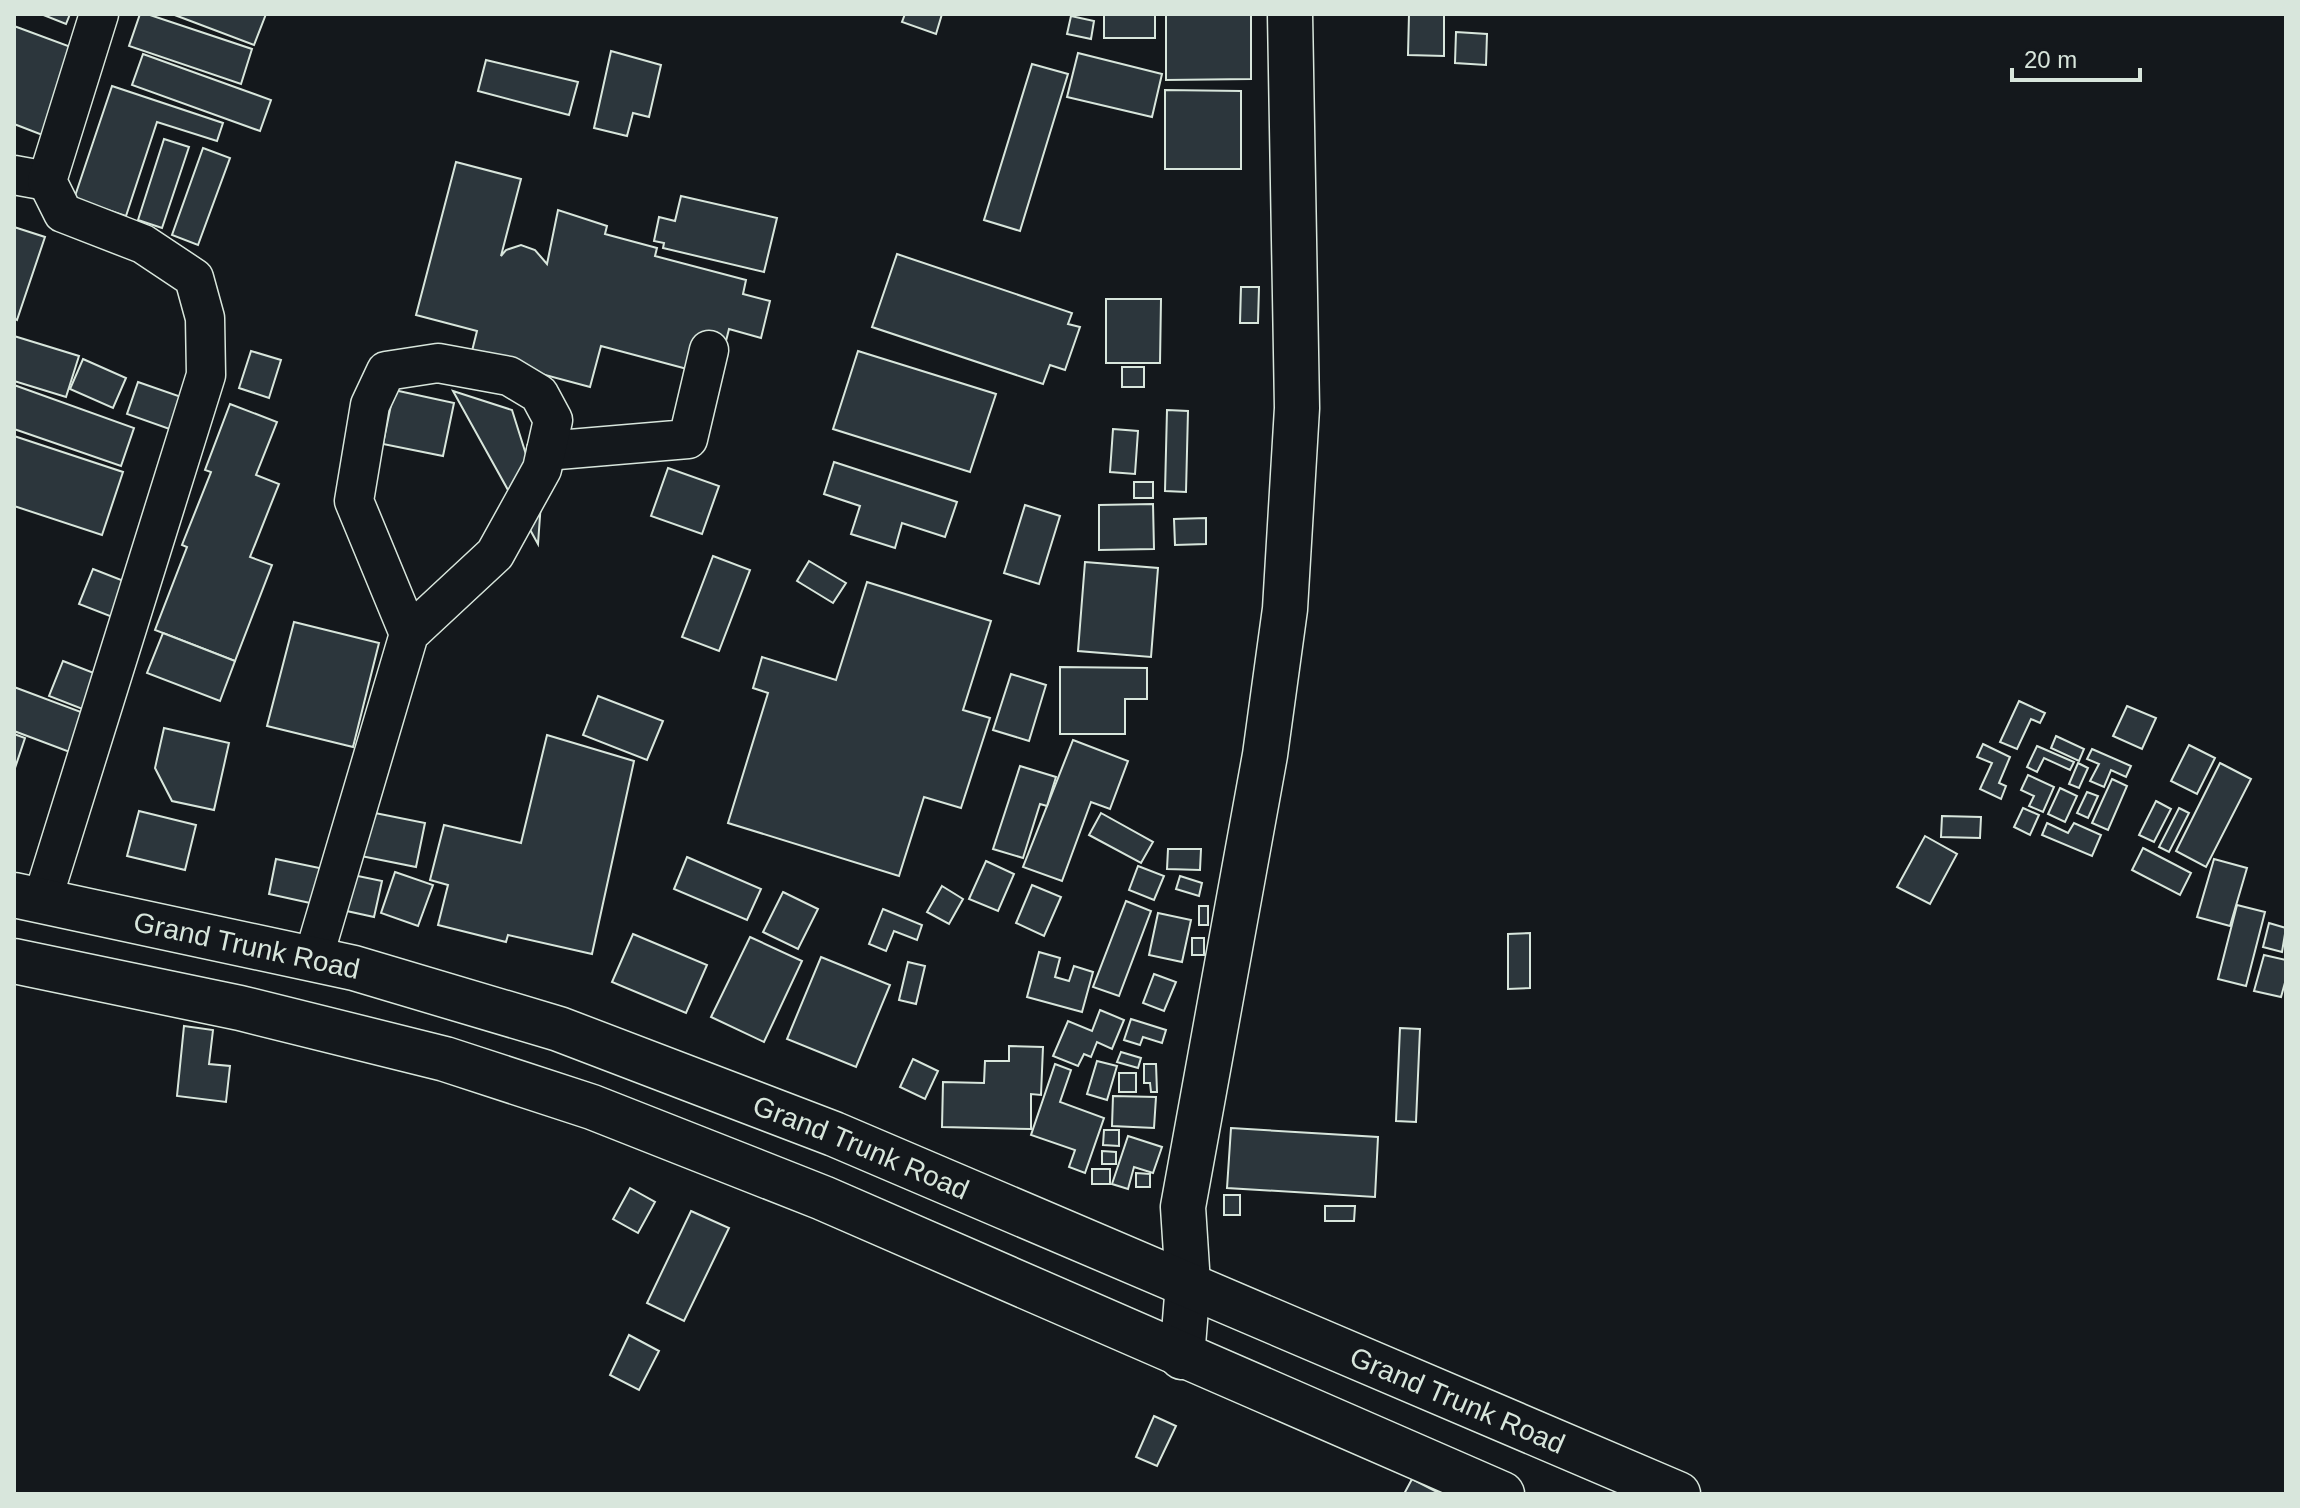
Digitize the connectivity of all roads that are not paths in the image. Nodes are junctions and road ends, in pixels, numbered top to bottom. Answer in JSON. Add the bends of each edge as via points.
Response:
{"nodes":[{"id":1,"x":99,"y":14,"type":"edge"},
{"id":2,"x":1290,"y":14,"type":"edge"},
{"id":3,"x":31,"y":178,"type":"edge"},
{"id":4,"x":709,"y":350,"type":"dead end"},
{"id":5,"x":546,"y":451,"type":"junction"},
{"id":6,"x":409,"y":634,"type":"junction"},
{"id":7,"x":28,"y":898,"type":"edge"},
{"id":8,"x":313,"y":959,"type":"junction"},
{"id":9,"x":14,"y":961,"type":"edge"},
{"id":10,"x":1188,"y":1284,"type":"junction"},
{"id":11,"x":1182,"y":1357,"type":"junction"},
{"id":12,"x":1502,"y":1494,"type":"edge"},
{"id":13,"x":1678,"y":1494,"type":"edge"}],
"edges":[{"from":1,"to":3,"type":"street"},
{"from":2,"to":10,"type":"main road","via":[[1297,408],[1285,609],[1265,755],[1183,1207]]},
{"from":3,"to":7,"type":"street","via":[[63,213],[143,244],[194,278],[205,318],[206,375]]},
{"from":4,"to":5,"type":"street","via":[[688,439]]},
{"from":5,"to":6,"type":"street","via":[[542,469],[495,554]]},
{"from":5,"to":6,"type":"street","via":[[553,420],[539,394],[509,376],[438,363],[386,371],[370,405],[354,501]]},
{"from":6,"to":8,"type":"street"},
{"from":7,"to":8,"type":"main road","name":"Grand Trunk Road"},
{"from":8,"to":10,"type":"main road","name":"Grand Trunk Road","via":[[574,1034],[834,1134]]},
{"from":9,"to":11,"type":"main road","via":[[240,1008],[445,1059],[592,1107],[823,1198]]},
{"from":10,"to":11,"type":"main road"},
{"from":10,"to":13,"type":"main road","name":"Grand Trunk Road"},
{"from":11,"to":12,"type":"main road"}]}
